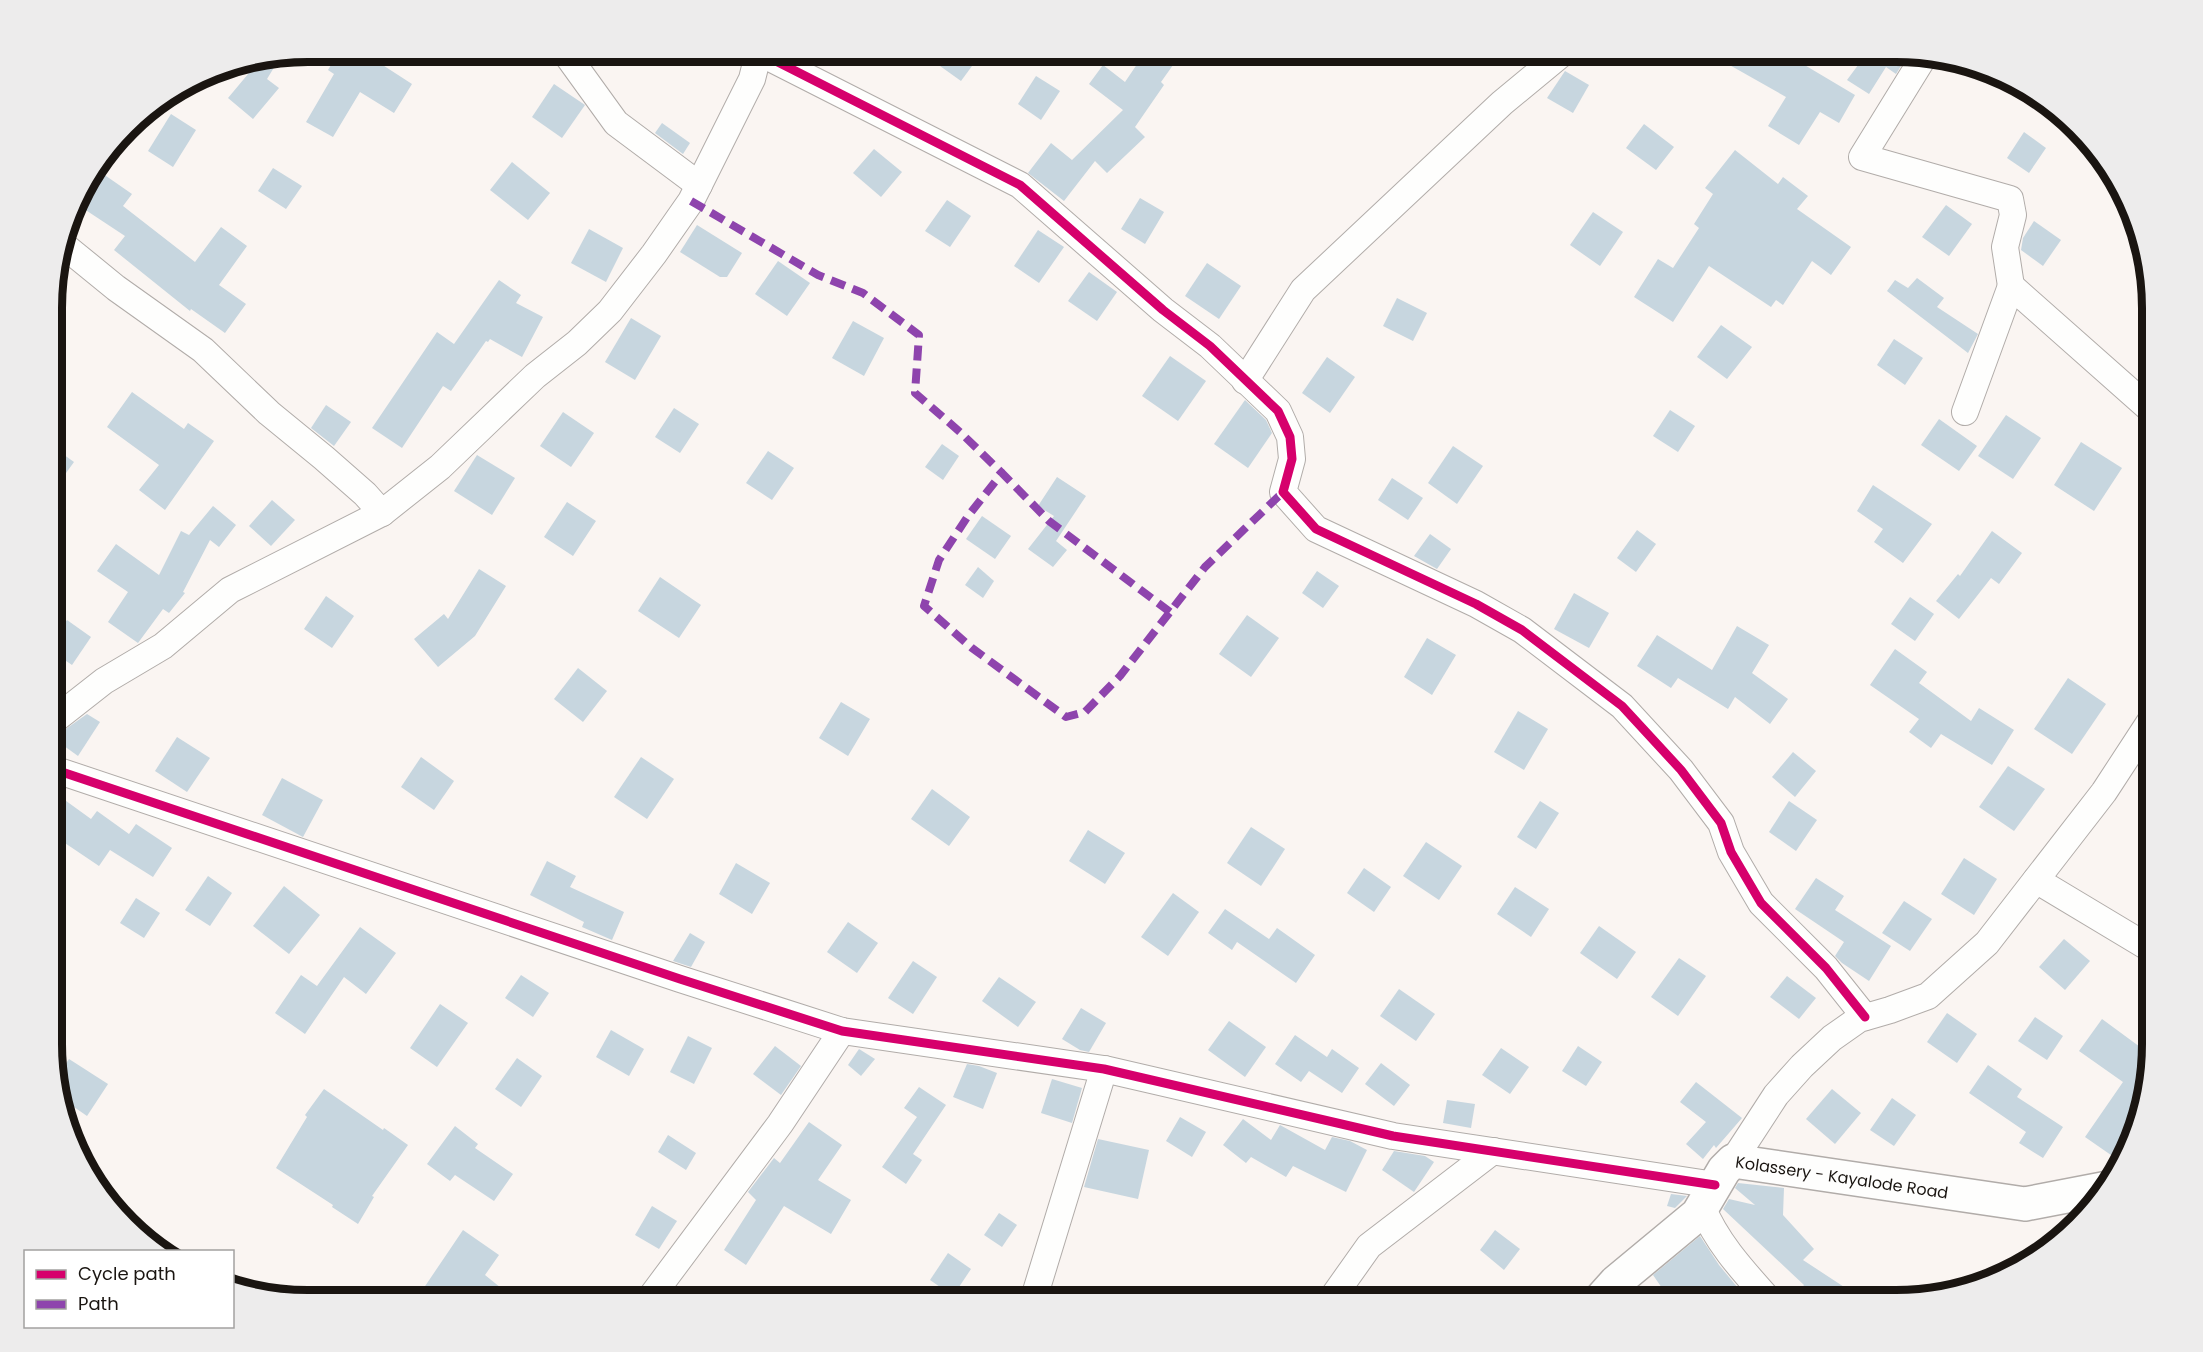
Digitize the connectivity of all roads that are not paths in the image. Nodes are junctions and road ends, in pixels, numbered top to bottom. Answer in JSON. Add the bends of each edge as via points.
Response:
{"nodes":[{"id":1,"x":572,"y":62,"type":"edge"},
{"id":2,"x":756,"y":62,"type":"edge"},
{"id":3,"x":778,"y":62,"type":"edge"},
{"id":4,"x":1552,"y":62,"type":"edge"},
{"id":5,"x":1920,"y":63,"type":"edge"},
{"id":6,"x":699,"y":185,"type":"junction"},
{"id":7,"x":69,"y":249,"type":"edge"},
{"id":8,"x":2011,"y":286,"type":"junction"},
{"id":9,"x":1245,"y":381,"type":"junction"},
{"id":10,"x":2142,"y":402,"type":"edge"},
{"id":11,"x":1965,"y":412,"type":"dead end"},
{"id":12,"x":382,"y":513,"type":"junction"},
{"id":13,"x":62,"y":714,"type":"edge"},
{"id":14,"x":2142,"y":734,"type":"edge"},
{"id":15,"x":62,"y":772,"type":"edge"},
{"id":16,"x":2036,"y":880,"type":"junction"},
{"id":17,"x":2142,"y":944,"type":"edge"},
{"id":18,"x":1865,"y":1017,"type":"junction"},
{"id":19,"x":842,"y":1031,"type":"junction"},
{"id":20,"x":1104,"y":1069,"type":"junction"},
{"id":21,"x":1493,"y":1151,"type":"junction"},
{"id":22,"x":1717,"y":1184,"type":"junction"},
{"id":23,"x":2093,"y":1191,"type":"edge"},
{"id":24,"x":656,"y":1290,"type":"edge"},
{"id":25,"x":1036,"y":1290,"type":"edge"},
{"id":26,"x":1338,"y":1290,"type":"edge"},
{"id":27,"x":1608,"y":1290,"type":"edge"},
{"id":28,"x":1760,"y":1290,"type":"edge"}],
"edges":[{"from":1,"to":6,"type":"street","via":[[616,123]]},
{"from":2,"to":6,"type":"street","via":[[752,79]]},
{"from":3,"to":9,"type":"street","via":[[1020,185],[1210,346]]},
{"from":4,"to":9,"type":"street","via":[[1502,103],[1303,290]]},
{"from":5,"to":8,"type":"street","via":[[1862,157],[2010,199],[2013,215],[2005,247]]},
{"from":6,"to":12,"type":"street","via":[[654,254],[610,311],[440,467]]},
{"from":7,"to":12,"type":"street","via":[[203,350]]},
{"from":8,"to":10,"type":"street"},
{"from":8,"to":11,"type":"street"},
{"from":9,"to":18,"type":"street","via":[[1278,411],[1290,437],[1292,459],[1283,492],[1316,529],[1476,604],[1522,630],[1622,706],[1721,823],[1731,852],[1761,903],[1826,968]]},
{"from":12,"to":13,"type":"street","via":[[230,590],[163,646],[104,681]]},
{"from":14,"to":16,"type":"street","via":[[2104,792]]},
{"from":15,"to":19,"type":"street"},
{"from":16,"to":17,"type":"street"},
{"from":16,"to":18,"type":"street","via":[[1987,944],[1928,996]]},
{"from":18,"to":22,"type":"street","via":[[1833,1038],[1776,1095]]},
{"from":19,"to":20,"type":"street"},
{"from":19,"to":24,"type":"street","via":[[780,1124]]},
{"from":20,"to":21,"type":"street","via":[[1393,1136]]},
{"from":20,"to":25,"type":"street"},
{"from":21,"to":22,"type":"street"},
{"from":21,"to":26,"type":"street","via":[[1369,1246]]},
{"from":22,"to":23,"type":"main road","name":"Kolassery - Kayalode Road","via":[[2025,1204]]},
{"from":22,"to":27,"type":"main road","via":[[1698,1214]]},
{"from":22,"to":28,"type":"street","via":[[1708,1221],[1740,1269]]}]}
